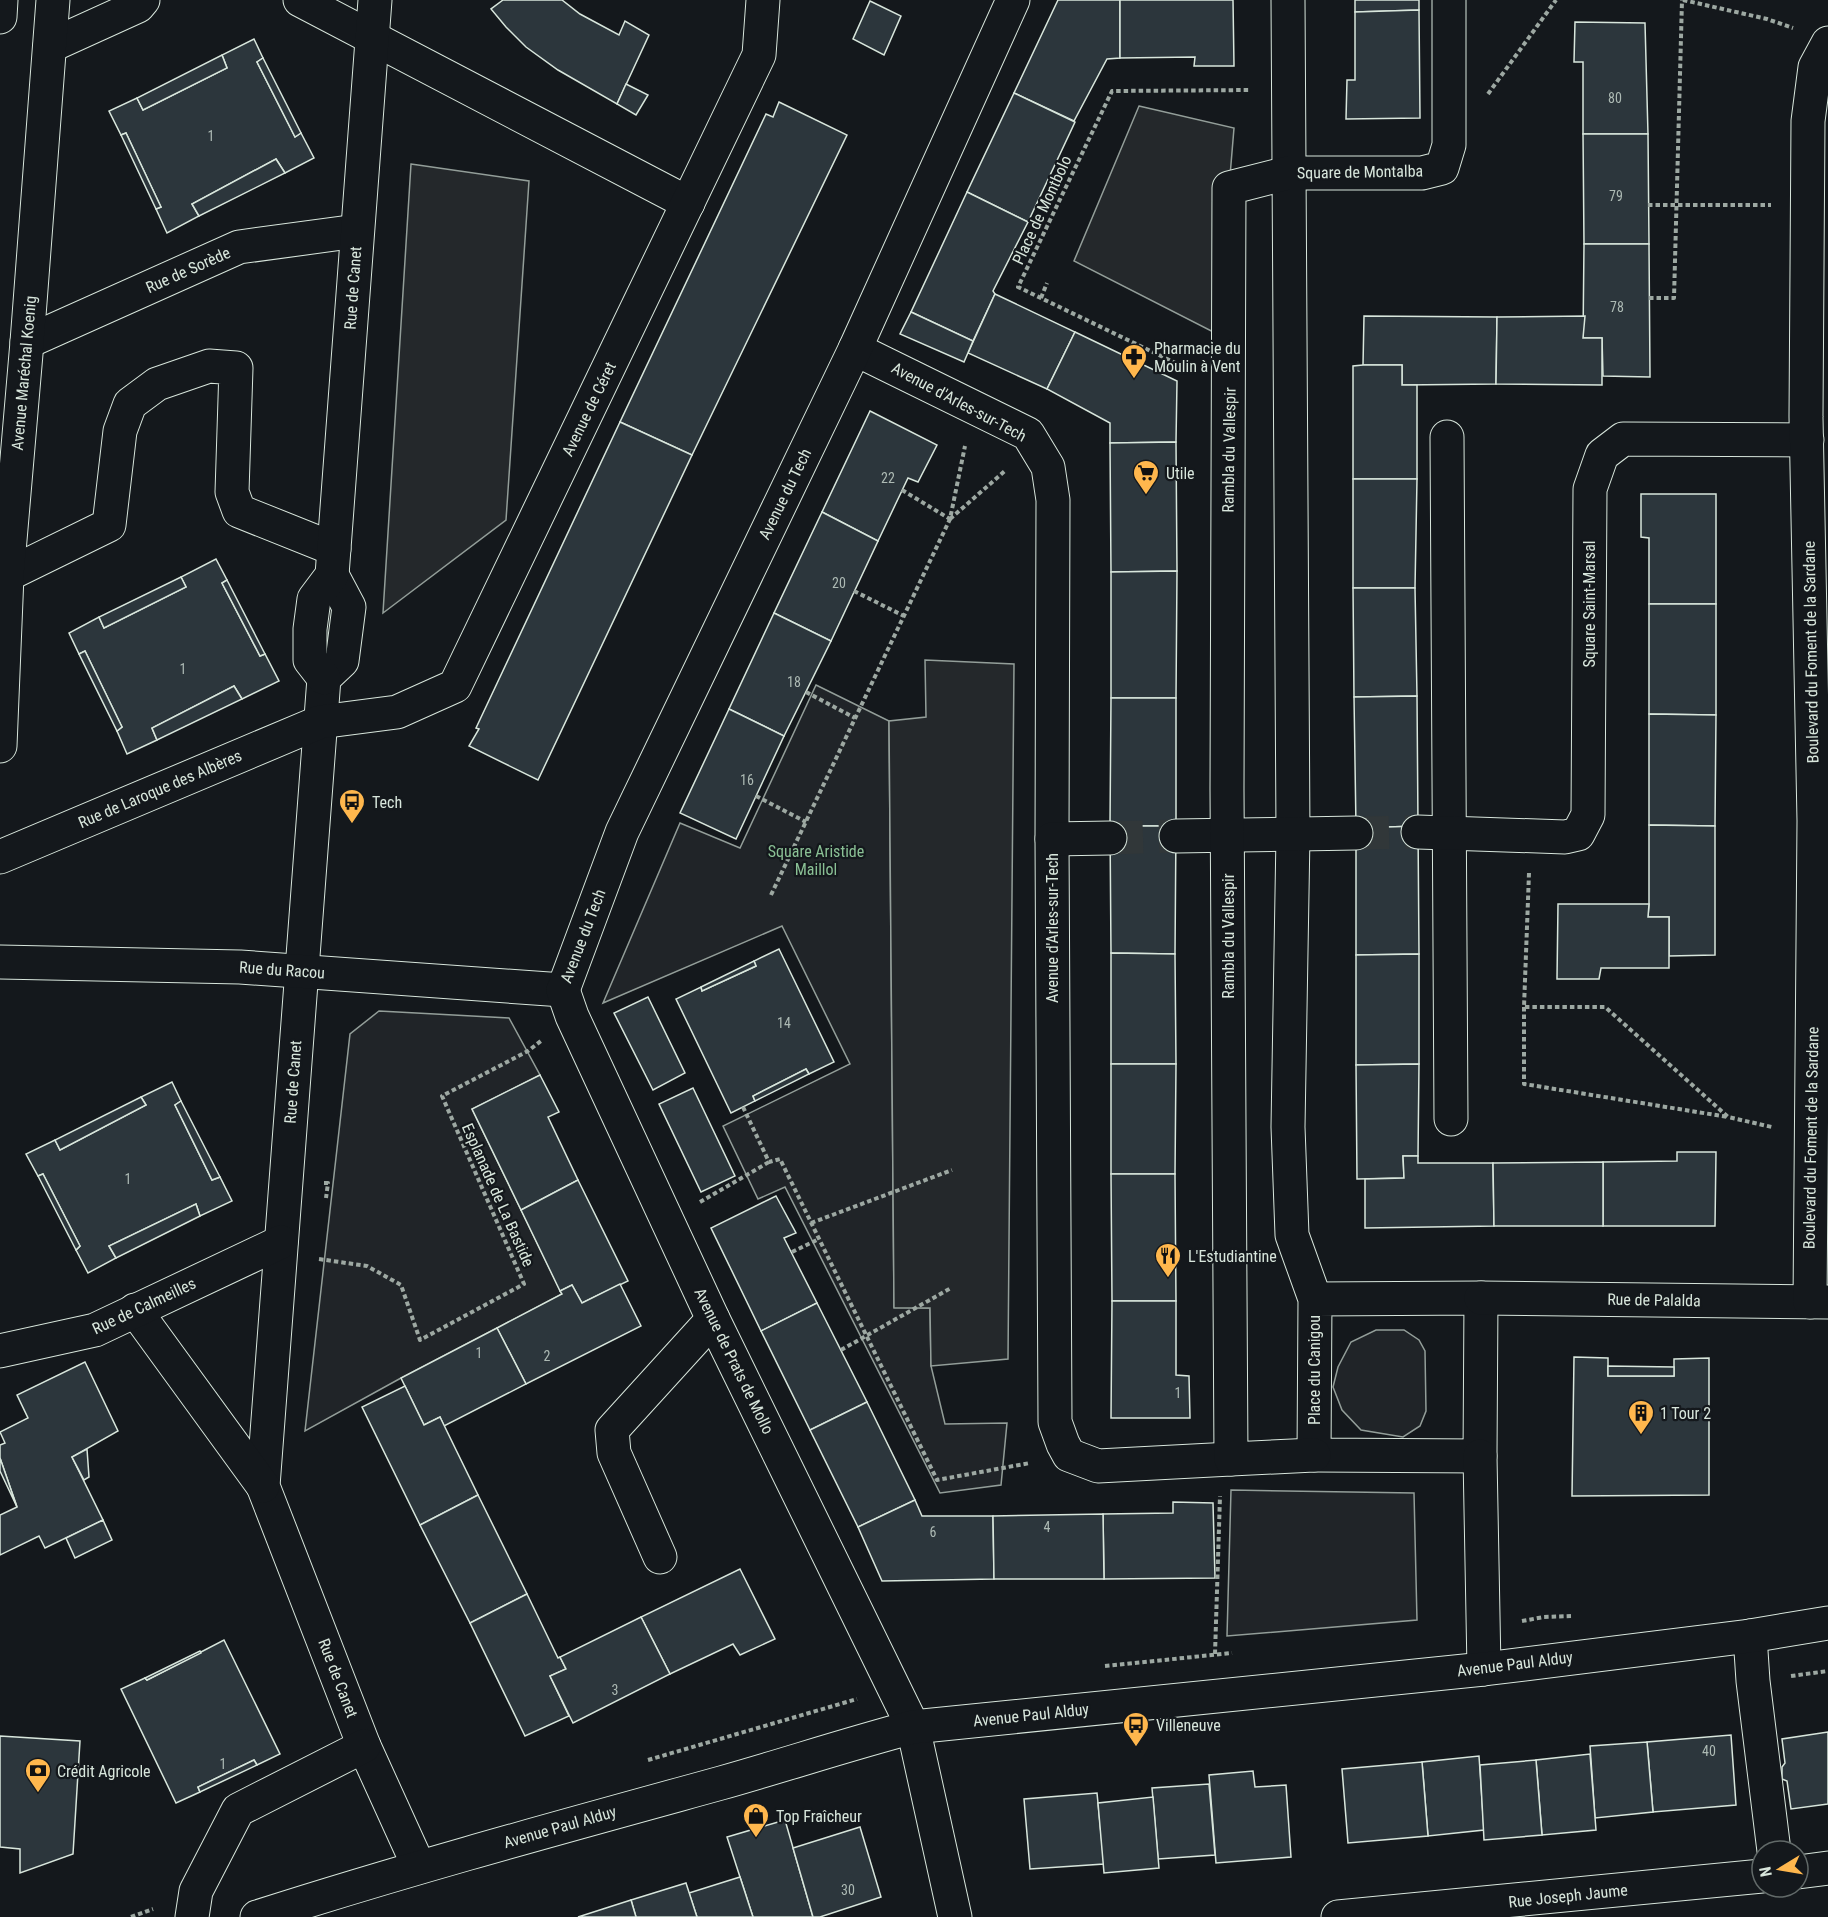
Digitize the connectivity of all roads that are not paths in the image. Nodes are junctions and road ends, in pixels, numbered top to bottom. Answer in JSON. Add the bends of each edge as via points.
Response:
{"nodes":[{"id":1,"x":1,"y":0,"type":"edge"},
{"id":2,"x":53,"y":0,"type":"edge"},
{"id":3,"x":143,"y":0,"type":"edge"},
{"id":4,"x":300,"y":0,"type":"edge"},
{"id":5,"x":375,"y":0,"type":"edge"},
{"id":6,"x":763,"y":0,"type":"edge"},
{"id":7,"x":1013,"y":0,"type":"edge"},
{"id":8,"x":1288,"y":0,"type":"edge"},
{"id":9,"x":1449,"y":0,"type":"edge"},
{"id":10,"x":0,"y":17,"type":"edge"},
{"id":11,"x":372,"y":37,"type":"junction"},
{"id":12,"x":1828,"y":43,"type":"edge"},
{"id":13,"x":50,"y":46,"type":"junction"},
{"id":14,"x":1818,"y":121,"type":"edge"},
{"id":15,"x":1288,"y":173,"type":"junction"},
{"id":16,"x":688,"y":203,"type":"junction"},
{"id":17,"x":357,"y":231,"type":"junction"},
{"id":18,"x":27,"y":342,"type":"junction"},
{"id":19,"x":855,"y":349,"type":"junction"},
{"id":20,"x":1447,"y":437,"type":"dead end"},
{"id":21,"x":1807,"y":440,"type":"junction"},
{"id":22,"x":333,"y":562,"type":"junction"},
{"id":23,"x":7,"y":575,"type":"junction"},
{"id":24,"x":320,"y":722,"type":"junction"},
{"id":25,"x":0,"y":746,"type":"edge"},
{"id":26,"x":1433,"y":832,"type":"junction"},
{"id":27,"x":1356,"y":833,"type":"tunnel mouth"},
{"id":28,"x":1293,"y":835,"type":"junction"},
{"id":29,"x":1176,"y":836,"type":"tunnel mouth"},
{"id":30,"x":1228,"y":836,"type":"junction"},
{"id":31,"x":1110,"y":838,"type":"tunnel mouth"},
{"id":32,"x":1052,"y":839,"type":"junction"},
{"id":33,"x":0,"y":857,"type":"edge"},
{"id":34,"x":0,"y":962,"type":"edge"},
{"id":35,"x":301,"y":972,"type":"junction"},
{"id":36,"x":568,"y":1003,"type":"junction"},
{"id":37,"x":1451,"y":1119,"type":"dead end"},
{"id":38,"x":281,"y":1242,"type":"junction"},
{"id":39,"x":1481,"y":1298,"type":"junction"},
{"id":40,"x":1315,"y":1299,"type":"junction"},
{"id":41,"x":1819,"y":1302,"type":"edge"},
{"id":42,"x":135,"y":1310,"type":"junction"},
{"id":43,"x":713,"y":1319,"type":"junction"},
{"id":44,"x":0,"y":1351,"type":"edge"},
{"id":45,"x":1314,"y":1455,"type":"junction"},
{"id":46,"x":1480,"y":1456,"type":"junction"},
{"id":47,"x":1226,"y":1459,"type":"junction"},
{"id":48,"x":263,"y":1486,"type":"junction"},
{"id":49,"x":660,"y":1557,"type":"dead end"},
{"id":50,"x":1828,"y":1623,"type":"edge"},
{"id":51,"x":1750,"y":1636,"type":"junction"},
{"id":52,"x":1484,"y":1669,"type":"junction"},
{"id":53,"x":913,"y":1727,"type":"junction"},
{"id":54,"x":364,"y":1746,"type":"junction"},
{"id":55,"x":1773,"y":1839,"type":"edge"},
{"id":56,"x":419,"y":1867,"type":"junction"},
{"id":57,"x":1828,"y":1868,"type":"edge"},
{"id":58,"x":1810,"y":1870,"type":"edge"},
{"id":59,"x":1750,"y":1878,"type":"edge"},
{"id":60,"x":1542,"y":1908,"type":"edge"},
{"id":61,"x":260,"y":1916,"type":"edge"},
{"id":62,"x":192,"y":1917,"type":"edge"},
{"id":63,"x":956,"y":1917,"type":"edge"},
{"id":64,"x":1338,"y":1917,"type":"edge"}],
"edges":[{"from":1,"to":10,"type":"street"},
{"from":2,"to":13,"type":"street","name":"Avenue Maréchal Koenig"},
{"from":3,"to":13,"type":"street","via":[[138,6]]},
{"from":4,"to":11,"type":"street"},
{"from":5,"to":11,"type":"street","name":"Rue de Canet"},
{"from":6,"to":16,"type":"street","name":"Avenue de Céret","via":[[759,55]]},
{"from":7,"to":19,"type":"street","name":"Avenue du Tech"},
{"from":8,"to":15,"type":"street"},
{"from":9,"to":15,"type":"street","name":"Square de Montalba","via":[[1449,145],[1442,168],[1422,173]]},
{"from":11,"to":16,"type":"street"},
{"from":11,"to":17,"type":"street","name":"Rue de Canet"},
{"from":12,"to":14,"type":"street","name":"Boulevard du Foment de la Sardane","via":[[1815,67]]},
{"from":13,"to":18,"type":"street","name":"Avenue Maréchal Koenig"},
{"from":14,"to":21,"type":"street","name":"Boulevard du Foment de la Sardane","via":[[1808,206]]},
{"from":15,"to":28,"type":"street"},
{"from":15,"to":30,"type":"street","name":"Rambla du Vallespir","via":[[1229,188]]},
{"from":16,"to":24,"type":"street","name":"Avenue de Céret","via":[[455,686],[396,712]]},
{"from":17,"to":18,"type":"street","name":"Rue de Sorède","via":[[239,246]]},
{"from":17,"to":22,"type":"street","name":"Rue de Canet"},
{"from":18,"to":23,"type":"street","name":"Avenue Maréchal Koenig"},
{"from":19,"to":32,"type":"street","name":"Avenue d'Arles-sur-Tech","via":[[1029,435],[1048,467],[1053,500]]},
{"from":19,"to":36,"type":"street","name":"Avenue du Tech","via":[[622,832]]},
{"from":20,"to":26,"type":"street"},
{"from":21,"to":26,"type":"street","name":"Square Saint-Marsal","via":[[1623,439],[1602,455],[1590,489],[1588,815],[1578,834],[1565,837]]},
{"from":21,"to":41,"type":"street","name":"Boulevard du Foment de la Sardane","via":[[1815,821],[1811,1136]]},
{"from":22,"to":23,"type":"street","via":[[240,511],[232,492],[236,368],[209,366],[156,384],[130,404],[120,431],[109,525]]},
{"from":22,"to":24,"type":"street","name":"Rue de Canet","via":[[314,598],[310,629],[310,660],[324,678]]},
{"from":23,"to":25,"type":"street","name":"Avenue Maréchal Koenig"},
{"from":24,"to":33,"type":"street","name":"Rue de Laroque des Albères"},
{"from":24,"to":35,"type":"street","name":"Rue de Canet"},
{"from":26,"to":37,"type":"street"},
{"from":27,"to":28,"type":"street"},
{"from":28,"to":30,"type":"street"},
{"from":28,"to":40,"type":"street","via":[[1288,1126],[1292,1235]]},
{"from":29,"to":30,"type":"street"},
{"from":30,"to":47,"type":"street","name":"Rambla du Vallespir"},
{"from":31,"to":32,"type":"street"},
{"from":32,"to":47,"type":"street","name":"Avenue d'Arles-sur-Tech","via":[[1055,1422],[1069,1455],[1098,1466]]},
{"from":34,"to":35,"type":"street","name":"Rue du Racou"},
{"from":35,"to":36,"type":"street","name":"Rue du Racou","via":[[355,974]]},
{"from":35,"to":38,"type":"street","name":"Rue de Canet"},
{"from":36,"to":43,"type":"street","name":"Avenue de Prats de Mollo"},
{"from":38,"to":42,"type":"street","name":"Rue de Calmeilles"},
{"from":38,"to":48,"type":"street","name":"Rue de Canet"},
{"from":39,"to":40,"type":"street","name":"Place du Canigou"},
{"from":39,"to":41,"type":"street","name":"Rue de Palalda"},
{"from":39,"to":46,"type":"street"},
{"from":40,"to":45,"type":"street","name":"Place du Canigou"},
{"from":42,"to":44,"type":"street","name":"Rue de Calmeilles","via":[[95,1330]]},
{"from":42,"to":48,"type":"street","name":"Rue de Canet"},
{"from":43,"to":49,"type":"street","via":[[612,1430],[615,1453]]},
{"from":43,"to":53,"type":"street","name":"Avenue de Prats de Mollo"},
{"from":45,"to":46,"type":"street"},
{"from":45,"to":47,"type":"street"},
{"from":46,"to":52,"type":"street"},
{"from":48,"to":54,"type":"street","name":"Rue de Canet"},
{"from":50,"to":51,"type":"street","name":"Avenue Paul Alduy"},
{"from":51,"to":52,"type":"street","name":"Avenue Paul Alduy"},
{"from":51,"to":55,"type":"street"},
{"from":52,"to":53,"type":"street","name":"Avenue Paul Alduy"},
{"from":53,"to":56,"type":"street","name":"Avenue Paul Alduy"},
{"from":53,"to":63,"type":"street","name":"Avenue de Prats de Mollo"},
{"from":54,"to":56,"type":"street","name":"Rue de Canet"},
{"from":54,"to":62,"type":"street","via":[[238,1810],[196,1891]]},
{"from":56,"to":61,"type":"street","name":"Avenue Paul Alduy"},
{"from":57,"to":58,"type":"street"},
{"from":59,"to":60,"type":"street","name":"Rue Joseph Jaume"},
{"from":60,"to":64,"type":"street","name":"Rue Joseph Jaume"}]}
